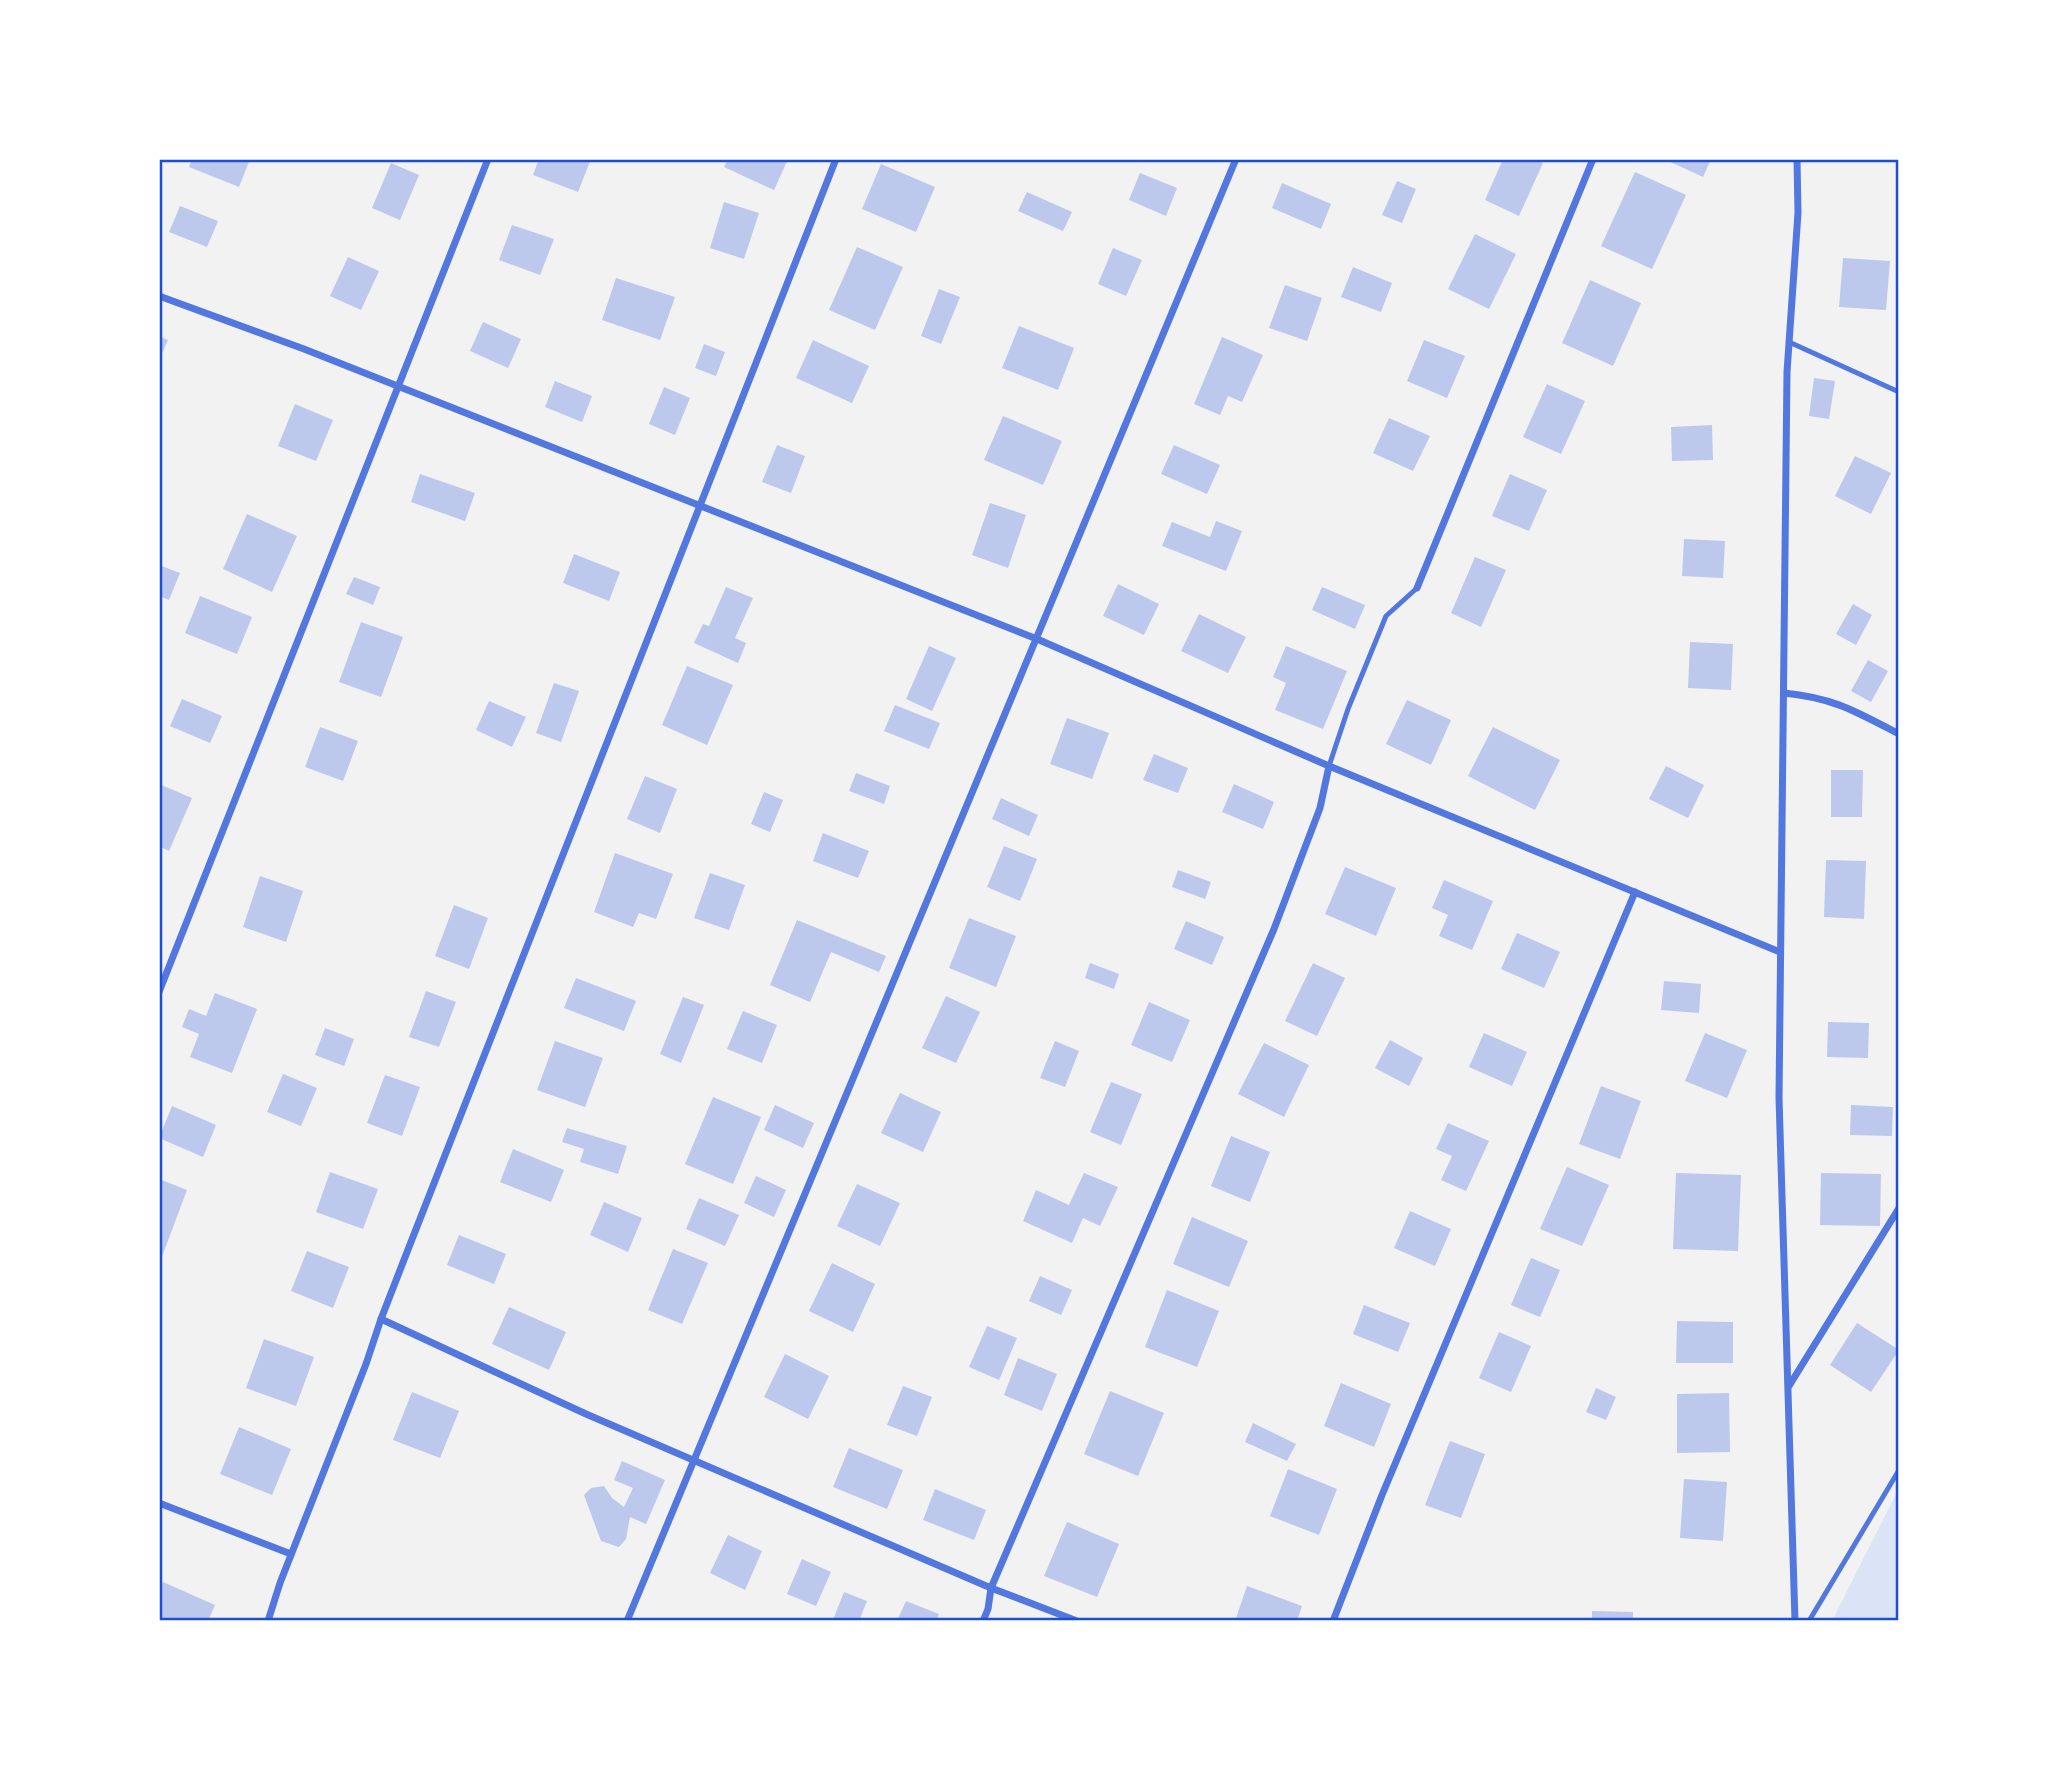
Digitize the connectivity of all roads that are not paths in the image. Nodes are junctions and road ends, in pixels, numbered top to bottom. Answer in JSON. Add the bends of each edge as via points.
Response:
{"nodes":[{"id":1,"x":488,"y":159,"type":"edge"},
{"id":2,"x":836,"y":159,"type":"edge"},
{"id":3,"x":1236,"y":159,"type":"edge"},
{"id":4,"x":1593,"y":159,"type":"edge"},
{"id":5,"x":1797,"y":159,"type":"edge"},
{"id":6,"x":159,"y":296,"type":"edge"},
{"id":7,"x":1790,"y":342,"type":"junction"},
{"id":8,"x":398,"y":387,"type":"junction"},
{"id":9,"x":1899,"y":392,"type":"edge"},
{"id":10,"x":702,"y":507,"type":"junction"},
{"id":11,"x":1418,"y":588,"type":"joint"},
{"id":12,"x":1037,"y":639,"type":"junction"},
{"id":13,"x":1784,"y":692,"type":"junction"},
{"id":14,"x":1899,"y":734,"type":"edge"},
{"id":15,"x":1329,"y":766,"type":"junction"},
{"id":16,"x":1635,"y":892,"type":"junction"},
{"id":17,"x":1780,"y":952,"type":"junction"},
{"id":18,"x":159,"y":992,"type":"edge"},
{"id":19,"x":1899,"y":1208,"type":"edge"},
{"id":20,"x":381,"y":1319,"type":"junction"},
{"id":21,"x":1788,"y":1387,"type":"junction"},
{"id":22,"x":693,"y":1461,"type":"junction"},
{"id":23,"x":1899,"y":1470,"type":"edge"},
{"id":24,"x":159,"y":1503,"type":"edge"},
{"id":25,"x":291,"y":1554,"type":"junction"},
{"id":26,"x":991,"y":1588,"type":"junction"},
{"id":27,"x":268,"y":1621,"type":"edge"},
{"id":28,"x":626,"y":1621,"type":"edge"},
{"id":29,"x":983,"y":1621,"type":"edge"},
{"id":30,"x":1077,"y":1621,"type":"edge"},
{"id":31,"x":1334,"y":1621,"type":"edge"},
{"id":32,"x":1795,"y":1621,"type":"edge"},
{"id":33,"x":1809,"y":1621,"type":"edge"}],
"edges":[{"from":1,"to":8,"type":"street"},
{"from":2,"to":10,"type":"street"},
{"from":3,"to":12,"type":"street"},
{"from":4,"to":11,"type":"street"},
{"from":5,"to":7,"type":"street"},
{"from":6,"to":8,"type":"street"},
{"from":7,"to":9,"type":"lane"},
{"from":7,"to":13,"type":"street"},
{"from":8,"to":10,"type":"street"},
{"from":8,"to":18,"type":"street"},
{"from":10,"to":12,"type":"street"},
{"from":10,"to":20,"type":"street"},
{"from":11,"to":15,"type":"lane","via":[[1386,616]]},
{"from":12,"to":15,"type":"street"},
{"from":12,"to":22,"type":"street"},
{"from":13,"to":14,"type":"street","via":[[1842,704]]},
{"from":13,"to":17,"type":"street"},
{"from":15,"to":16,"type":"street"},
{"from":15,"to":26,"type":"street","via":[[1320,808],[1274,929]]},
{"from":16,"to":17,"type":"street"},
{"from":16,"to":31,"type":"street","via":[[1382,1495]]},
{"from":17,"to":21,"type":"street","via":[[1779,1098]]},
{"from":19,"to":21,"type":"street"},
{"from":20,"to":22,"type":"street"},
{"from":20,"to":25,"type":"street"},
{"from":21,"to":32,"type":"street"},
{"from":22,"to":26,"type":"street"},
{"from":22,"to":28,"type":"street"},
{"from":23,"to":33,"type":"lane"},
{"from":24,"to":25,"type":"street"},
{"from":25,"to":27,"type":"street"},
{"from":26,"to":29,"type":"street"},
{"from":26,"to":30,"type":"street"}]}
